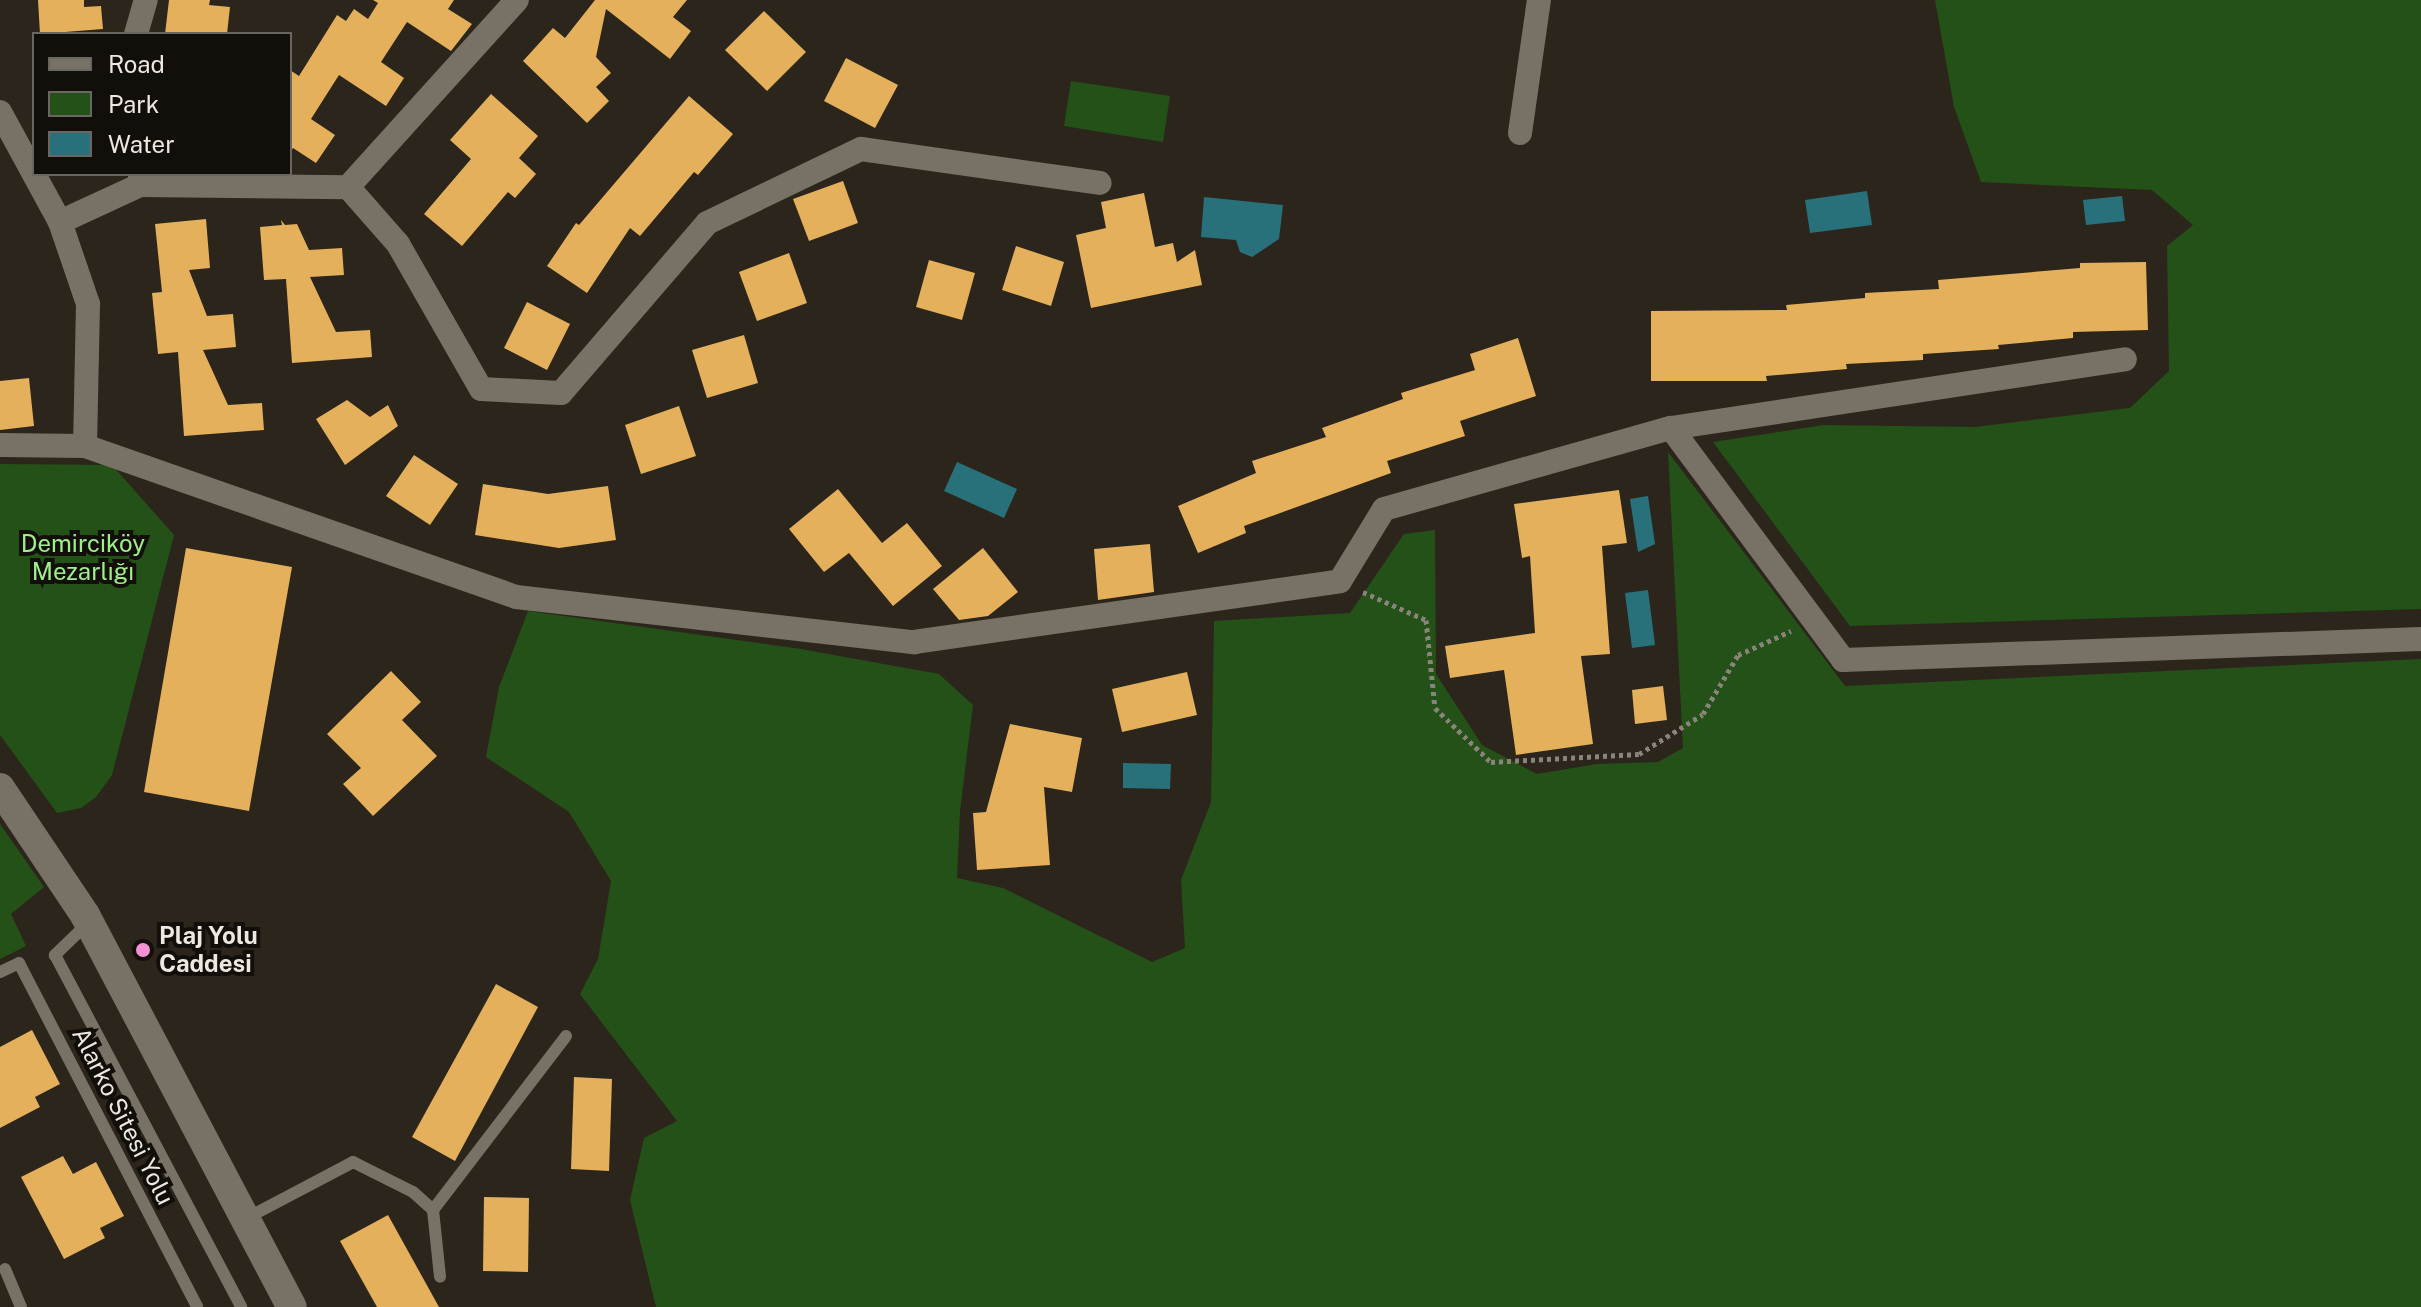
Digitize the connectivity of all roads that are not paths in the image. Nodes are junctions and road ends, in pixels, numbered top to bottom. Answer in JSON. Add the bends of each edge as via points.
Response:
{"nodes":[{"id":1,"x":146,"y":0,"type":"edge"},
{"id":2,"x":517,"y":0,"type":"edge"},
{"id":3,"x":1539,"y":0,"type":"edge"},
{"id":4,"x":137,"y":32,"type":"edge"},
{"id":5,"x":0,"y":112,"type":"edge"},
{"id":6,"x":1520,"y":133,"type":"dead end"},
{"id":7,"x":32,"y":171,"type":"edge"},
{"id":8,"x":35,"y":176,"type":"edge"},
{"id":9,"x":140,"y":180,"type":"edge"},
{"id":10,"x":1100,"y":183,"type":"dead end"},
{"id":11,"x":348,"y":187,"type":"junction"},
{"id":12,"x":60,"y":222,"type":"junction"},
{"id":13,"x":2125,"y":359,"type":"dead end"},
{"id":14,"x":1671,"y":428,"type":"junction"},
{"id":15,"x":0,"y":445,"type":"edge"},
{"id":16,"x":85,"y":446,"type":"junction"},
{"id":17,"x":2421,"y":639,"type":"edge"},
{"id":18,"x":0,"y":788,"type":"edge"},
{"id":19,"x":89,"y":922,"type":"junction"},
{"id":20,"x":0,"y":972,"type":"edge"},
{"id":21,"x":566,"y":1036,"type":"dead end"},
{"id":22,"x":433,"y":1210,"type":"junction"},
{"id":23,"x":245,"y":1219,"type":"junction"},
{"id":24,"x":5,"y":1269,"type":"dead end"},
{"id":25,"x":440,"y":1277,"type":"dead end"},
{"id":26,"x":21,"y":1307,"type":"edge"},
{"id":27,"x":197,"y":1307,"type":"edge"},
{"id":28,"x":241,"y":1307,"type":"edge"},
{"id":29,"x":292,"y":1307,"type":"edge"}],
"edges":[{"from":1,"to":4,"type":"street"},
{"from":2,"to":11,"type":"street"},
{"from":3,"to":6,"type":"street"},
{"from":5,"to":7,"type":"street"},
{"from":8,"to":12,"type":"street"},
{"from":9,"to":11,"type":"street"},
{"from":9,"to":12,"type":"street"},
{"from":10,"to":11,"type":"street","via":[[861,149],[707,223],[561,393],[481,389],[398,244]]},
{"from":12,"to":16,"type":"street","via":[[88,304]]},
{"from":13,"to":14,"type":"street"},
{"from":14,"to":16,"type":"street","via":[[1384,509],[1340,581],[914,642],[516,597]]},
{"from":14,"to":17,"type":"street","via":[[1843,660]]},
{"from":15,"to":16,"type":"street"},
{"from":18,"to":19,"type":"street"},
{"from":19,"to":23,"type":"street"},
{"from":19,"to":28,"type":"lane","via":[[55,955]]},
{"from":20,"to":27,"type":"lane","name":"Alarko Sitesi Yolu","via":[[19,963]]},
{"from":21,"to":22,"type":"lane"},
{"from":22,"to":23,"type":"lane","via":[[413,1192],[353,1162]]},
{"from":22,"to":25,"type":"lane"},
{"from":23,"to":29,"type":"street"},
{"from":24,"to":26,"type":"lane"}]}
